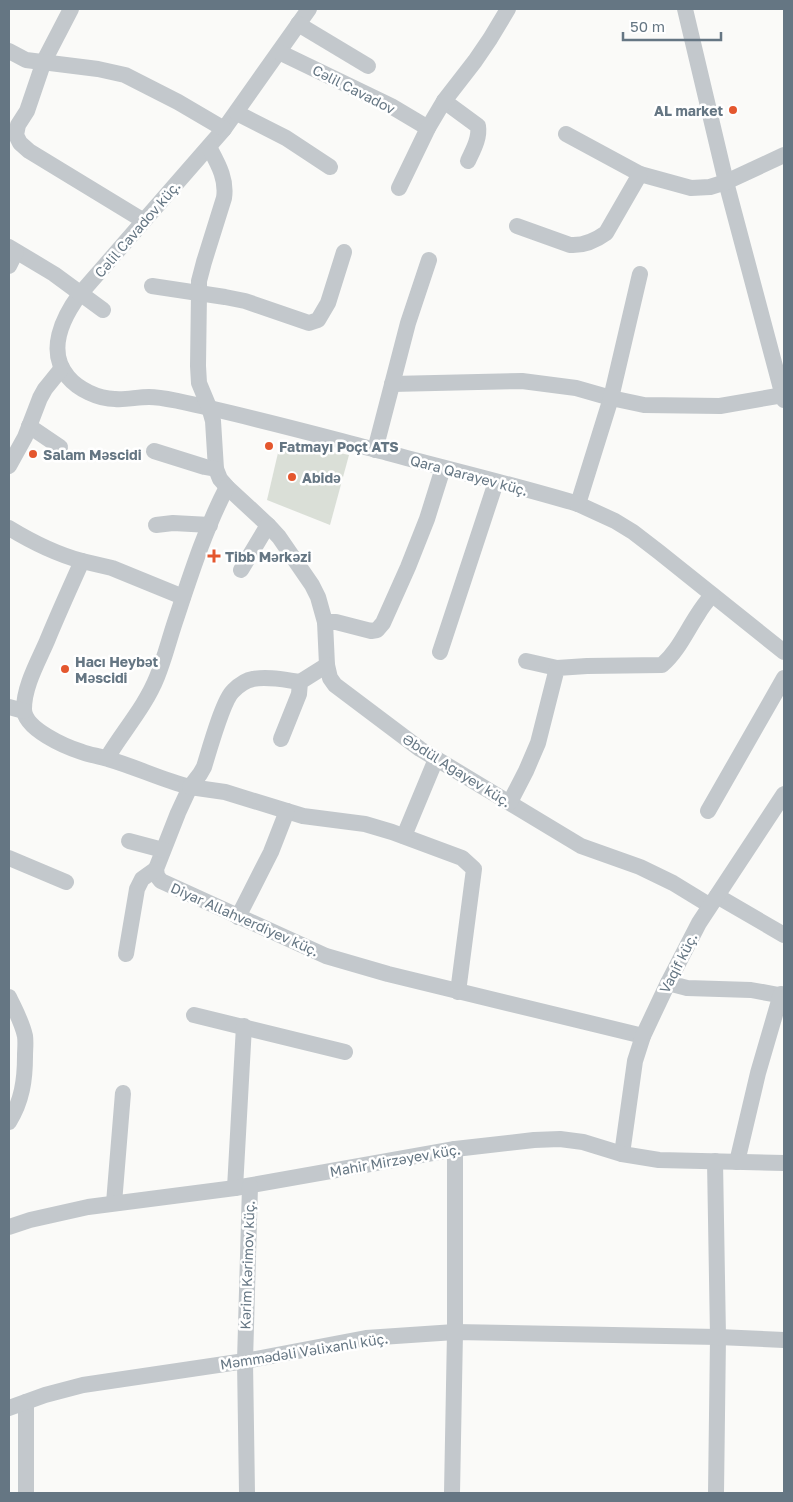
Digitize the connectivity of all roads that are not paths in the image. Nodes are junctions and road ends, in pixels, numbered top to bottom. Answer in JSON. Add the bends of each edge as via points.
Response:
{"nodes":[{"id":1,"x":71,"y":9,"type":"edge"},
{"id":2,"x":309,"y":9,"type":"edge"},
{"id":3,"x":508,"y":9,"type":"edge"},
{"id":4,"x":685,"y":9,"type":"edge"},
{"id":5,"x":298,"y":24,"type":"junction"},
{"id":6,"x":9,"y":51,"type":"edge"},
{"id":7,"x":279,"y":52,"type":"junction"},
{"id":8,"x":44,"y":61,"type":"junction"},
{"id":9,"x":368,"y":66,"type":"dead end"},
{"id":10,"x":444,"y":101,"type":"junction"},
{"id":11,"x":236,"y":113,"type":"junction"},
{"id":12,"x":428,"y":128,"type":"junction"},
{"id":13,"x":224,"y":129,"type":"junction"},
{"id":14,"x":566,"y":134,"type":"dead end"},
{"id":15,"x":209,"y":146,"type":"junction"},
{"id":16,"x":784,"y":155,"type":"edge"},
{"id":17,"x":468,"y":161,"type":"dead end"},
{"id":18,"x":330,"y":167,"type":"dead end"},
{"id":19,"x":640,"y":174,"type":"junction"},
{"id":20,"x":726,"y":182,"type":"junction"},
{"id":21,"x":399,"y":188,"type":"dead end"},
{"id":22,"x":144,"y":221,"type":"junction"},
{"id":23,"x":517,"y":226,"type":"dead end"},
{"id":24,"x":12,"y":249,"type":"edge"},
{"id":25,"x":344,"y":252,"type":"dead end"},
{"id":26,"x":429,"y":260,"type":"dead end"},
{"id":27,"x":9,"y":266,"type":"edge"},
{"id":28,"x":640,"y":274,"type":"dead end"},
{"id":29,"x":152,"y":286,"type":"dead end"},
{"id":30,"x":199,"y":293,"type":"junction"},
{"id":31,"x":80,"y":294,"type":"junction"},
{"id":32,"x":103,"y":310,"type":"dead end"},
{"id":33,"x":62,"y":368,"type":"junction"},
{"id":34,"x":392,"y":384,"type":"junction"},
{"id":35,"x":610,"y":398,"type":"junction"},
{"id":36,"x":784,"y":398,"type":"edge"},
{"id":37,"x":209,"y":407,"type":"junction"},
{"id":38,"x":30,"y":426,"type":"junction"},
{"id":39,"x":60,"y":447,"type":"dead end"},
{"id":40,"x":375,"y":450,"type":"junction"},
{"id":41,"x":154,"y":452,"type":"dead end"},
{"id":42,"x":9,"y":466,"type":"edge"},
{"id":43,"x":443,"y":468,"type":"junction"},
{"id":44,"x":216,"y":469,"type":"junction"},
{"id":45,"x":496,"y":482,"type":"junction"},
{"id":46,"x":228,"y":487,"type":"junction"},
{"id":47,"x":578,"y":504,"type":"junction"},
{"id":48,"x":156,"y":525,"type":"dead end"},
{"id":49,"x":210,"y":525,"type":"junction"},
{"id":50,"x":268,"y":525,"type":"junction"},
{"id":51,"x":9,"y":528,"type":"edge"},
{"id":52,"x":82,"y":561,"type":"junction"},
{"id":53,"x":241,"y":570,"type":"dead end"},
{"id":54,"x":712,"y":595,"type":"junction"},
{"id":55,"x":183,"y":596,"type":"junction"},
{"id":56,"x":325,"y":622,"type":"junction"},
{"id":57,"x":440,"y":652,"type":"dead end"},
{"id":58,"x":784,"y":652,"type":"edge"},
{"id":59,"x":526,"y":661,"type":"dead end"},
{"id":60,"x":327,"y":665,"type":"junction"},
{"id":61,"x":557,"y":668,"type":"junction"},
{"id":62,"x":784,"y":678,"type":"edge"},
{"id":63,"x":300,"y":682,"type":"junction"},
{"id":64,"x":16,"y":709,"type":"edge"},
{"id":65,"x":280,"y":739,"type":"dead end"},
{"id":66,"x":107,"y":758,"type":"junction"},
{"id":67,"x":436,"y":759,"type":"junction"},
{"id":68,"x":190,"y":787,"type":"junction"},
{"id":69,"x":784,"y":794,"type":"edge"},
{"id":70,"x":510,"y":802,"type":"junction"},
{"id":71,"x":287,"y":811,"type":"junction"},
{"id":72,"x":708,"y":811,"type":"dead end"},
{"id":73,"x":778,"y":817,"type":"edge"},
{"id":74,"x":404,"y":836,"type":"junction"},
{"id":75,"x":129,"y":841,"type":"dead end"},
{"id":76,"x":163,"y":850,"type":"junction"},
{"id":77,"x":9,"y":858,"type":"edge"},
{"id":78,"x":156,"y":869,"type":"junction"},
{"id":79,"x":66,"y":882,"type":"dead end"},
{"id":80,"x":713,"y":901,"type":"junction"},
{"id":81,"x":238,"y":917,"type":"junction"},
{"id":82,"x":784,"y":935,"type":"edge"},
{"id":83,"x":126,"y":954,"type":"dead end"},
{"id":84,"x":668,"y":983,"type":"junction"},
{"id":85,"x":458,"y":992,"type":"junction"},
{"id":86,"x":782,"y":995,"type":"edge"},
{"id":87,"x":9,"y":997,"type":"edge"},
{"id":88,"x":194,"y":1015,"type":"dead end"},
{"id":89,"x":244,"y":1026,"type":"junction"},
{"id":90,"x":642,"y":1036,"type":"junction"},
{"id":91,"x":345,"y":1052,"type":"dead end"},
{"id":92,"x":124,"y":1094,"type":"dead end"},
{"id":93,"x":9,"y":1122,"type":"edge"},
{"id":94,"x":455,"y":1149,"type":"junction"},
{"id":95,"x":622,"y":1154,"type":"junction"},
{"id":96,"x":715,"y":1161,"type":"junction"},
{"id":97,"x":737,"y":1162,"type":"junction"},
{"id":98,"x":784,"y":1163,"type":"edge"},
{"id":99,"x":242,"y":1187,"type":"junction"},
{"id":100,"x":114,"y":1203,"type":"junction"},
{"id":101,"x":9,"y":1227,"type":"edge"},
{"id":102,"x":455,"y":1332,"type":"junction"},
{"id":103,"x":718,"y":1337,"type":"junction"},
{"id":104,"x":784,"y":1340,"type":"edge"},
{"id":105,"x":244,"y":1361,"type":"junction"},
{"id":106,"x":26,"y":1402,"type":"junction"},
{"id":107,"x":9,"y":1408,"type":"edge"},
{"id":108,"x":26,"y":1493,"type":"edge"},
{"id":109,"x":247,"y":1493,"type":"edge"},
{"id":110,"x":452,"y":1493,"type":"edge"},
{"id":111,"x":716,"y":1493,"type":"edge"}],
"edges":[{"from":1,"to":8,"type":"street"},
{"from":2,"to":5,"type":"street","name":"Cəlil Cavadov küç."},
{"from":3,"to":10,"type":"street","via":[[475,61]]},
{"from":4,"to":20,"type":"street"},
{"from":5,"to":7,"type":"street","name":"Cəlil Cavadov küç."},
{"from":5,"to":9,"type":"street","name":"Cəlil Cavadov"},
{"from":6,"to":8,"type":"street","via":[[26,60]]},
{"from":7,"to":11,"type":"street","name":"Cəlil Cavadov küç."},
{"from":7,"to":12,"type":"street","name":"Cəlil Cavadov","via":[[391,106]]},
{"from":8,"to":13,"type":"street","via":[[125,75]]},
{"from":8,"to":22,"type":"street","via":[[27,111],[18,125],[16,135],[20,143],[28,151]]},
{"from":10,"to":12,"type":"street"},
{"from":10,"to":17,"type":"street","via":[[478,126],[477,140]]},
{"from":11,"to":13,"type":"street","name":"Cəlil Cavadov küç."},
{"from":11,"to":18,"type":"street","via":[[286,138]]},
{"from":12,"to":21,"type":"street"},
{"from":13,"to":15,"type":"street","name":"Cəlil Cavadov küç."},
{"from":14,"to":19,"type":"street"},
{"from":15,"to":22,"type":"street","name":"Cəlil Cavadov küç."},
{"from":15,"to":30,"type":"street","via":[[223,176],[225,189],[199,280]]},
{"from":16,"to":20,"type":"street"},
{"from":19,"to":20,"type":"street","via":[[691,188]]},
{"from":19,"to":23,"type":"street","via":[[606,233],[597,240],[579,246],[570,245]]},
{"from":20,"to":36,"type":"street"},
{"from":22,"to":31,"type":"street","name":"Cəlil Cavadov küç."},
{"from":24,"to":27,"type":"street"},
{"from":24,"to":31,"type":"street"},
{"from":25,"to":30,"type":"street","via":[[328,303],[318,320],[310,323],[245,301]]},
{"from":26,"to":34,"type":"street"},
{"from":28,"to":35,"type":"street"},
{"from":29,"to":30,"type":"street"},
{"from":30,"to":37,"type":"street","via":[[199,383]]},
{"from":31,"to":32,"type":"street"},
{"from":31,"to":33,"type":"street","name":"Cəlil Cavadov küç.","via":[[63,320],[59,333],[57,346]]},
{"from":33,"to":37,"type":"street","name":"Qara Qarayev küç.","via":[[68,378],[79,386],[104,398],[164,398]]},
{"from":33,"to":38,"type":"street","via":[[46,389]]},
{"from":34,"to":35,"type":"street","via":[[522,381],[576,388]]},
{"from":34,"to":40,"type":"street"},
{"from":35,"to":36,"type":"street","via":[[644,405],[720,406]]},
{"from":35,"to":47,"type":"street"},
{"from":37,"to":40,"type":"street","name":"Qara Qarayev küç."},
{"from":37,"to":44,"type":"street"},
{"from":38,"to":39,"type":"street"},
{"from":38,"to":42,"type":"street"},
{"from":40,"to":43,"type":"street","name":"Qara Qarayev küç."},
{"from":41,"to":44,"type":"street"},
{"from":43,"to":45,"type":"street","name":"Qara Qarayev küç."},
{"from":43,"to":56,"type":"street","via":[[424,527],[383,623],[371,631]]},
{"from":44,"to":46,"type":"street","name":"Əbdül Ağayev küç."},
{"from":45,"to":47,"type":"street","name":"Qara Qarayev küç."},
{"from":45,"to":57,"type":"street"},
{"from":46,"to":49,"type":"street"},
{"from":46,"to":50,"type":"street","name":"Əbdül Ağayev küç."},
{"from":47,"to":54,"type":"street","name":"Qara Qarayev küç.","via":[[633,532]]},
{"from":48,"to":49,"type":"street"},
{"from":49,"to":55,"type":"street"},
{"from":50,"to":53,"type":"street"},
{"from":50,"to":56,"type":"street","name":"Əbdül Ağayev küç.","via":[[312,584]]},
{"from":51,"to":52,"type":"street","via":[[33,542]]},
{"from":52,"to":55,"type":"street","via":[[112,568]]},
{"from":52,"to":64,"type":"street","via":[[26,693]]},
{"from":54,"to":58,"type":"street","name":"Qara Qarayev küç."},
{"from":54,"to":61,"type":"street","via":[[686,636],[662,665]]},
{"from":55,"to":66,"type":"street","via":[[158,676]]},
{"from":56,"to":60,"type":"street","name":"Əbdül Ağayev küç."},
{"from":59,"to":61,"type":"street"},
{"from":60,"to":63,"type":"street"},
{"from":60,"to":67,"type":"street","name":"Əbdül Ağayev küç.","via":[[335,685]]},
{"from":61,"to":70,"type":"street","via":[[538,744]]},
{"from":62,"to":72,"type":"street"},
{"from":63,"to":65,"type":"street","via":[[299,694]]},
{"from":63,"to":68,"type":"street","via":[[252,679],[232,691],[204,767]]},
{"from":64,"to":66,"type":"street","via":[[41,732],[65,746]]},
{"from":66,"to":68,"type":"street"},
{"from":67,"to":70,"type":"street","name":"Əbdül Ağayev küç."},
{"from":67,"to":74,"type":"street"},
{"from":68,"to":71,"type":"street","via":[[224,792]]},
{"from":68,"to":76,"type":"street"},
{"from":69,"to":73,"type":"street","name":"Vaqif küç."},
{"from":70,"to":80,"type":"street","name":"Əbdül Ağayev küç.","via":[[581,846],[640,867]]},
{"from":71,"to":74,"type":"street","via":[[365,824]]},
{"from":71,"to":81,"type":"street","via":[[271,852]]},
{"from":73,"to":80,"type":"street","name":"Vaqif küç."},
{"from":74,"to":85,"type":"street","via":[[462,858],[474,869]]},
{"from":75,"to":76,"type":"street"},
{"from":76,"to":78,"type":"street"},
{"from":77,"to":79,"type":"street"},
{"from":78,"to":81,"type":"street","name":"Diyar Allahverdiyev küç.","via":[[160,881]]},
{"from":78,"to":83,"type":"street","via":[[142,879],[137,889]]},
{"from":80,"to":82,"type":"street","name":"Əbdül Ağayev küç."},
{"from":80,"to":84,"type":"street","name":"Vaqif küç."},
{"from":81,"to":85,"type":"street","name":"Diyar Allahverdiyev küç.","via":[[326,956]]},
{"from":84,"to":86,"type":"street","via":[[687,988],[751,990]]},
{"from":84,"to":90,"type":"street","name":"Vaqif küç."},
{"from":85,"to":90,"type":"street","name":"Diyar Allahverdiyev küç."},
{"from":86,"to":97,"type":"street","via":[[758,1073]]},
{"from":87,"to":93,"type":"street","via":[[25,1038],[25,1076],[21,1097]]},
{"from":88,"to":89,"type":"street"},
{"from":89,"to":91,"type":"street"},
{"from":89,"to":99,"type":"street","name":"Kərim Kərimov küç."},
{"from":90,"to":95,"type":"street","name":"Vaqif küç.","via":[[635,1061]]},
{"from":92,"to":100,"type":"street"},
{"from":94,"to":95,"type":"street","name":"Mahir Mirzəyev küç.","via":[[560,1139]]},
{"from":94,"to":99,"type":"street","name":"Mahir Mirzəyev küç."},
{"from":94,"to":102,"type":"street"},
{"from":95,"to":96,"type":"street","name":"Mahir Mirzəyev küç.","via":[[659,1160]]},
{"from":96,"to":97,"type":"street","name":"Mahir Mirzəyev küç."},
{"from":96,"to":103,"type":"street"},
{"from":97,"to":98,"type":"street","name":"Mahir Mirzəyev küç."},
{"from":99,"to":100,"type":"street","name":"Mahir Mirzəyev küç."},
{"from":99,"to":105,"type":"street","name":"Kərim Kərimov küç."},
{"from":100,"to":101,"type":"street","name":"Mahir Mirzəyev küç."},
{"from":102,"to":103,"type":"street","name":"Məmmədəli Vəlixanlı küç."},
{"from":102,"to":105,"type":"street","name":"Məmmədəli Vəlixanlı küç.","via":[[366,1338]]},
{"from":102,"to":110,"type":"street"},
{"from":103,"to":104,"type":"street","name":"Məmmədəli Vəlixanlı küç."},
{"from":103,"to":111,"type":"street"},
{"from":105,"to":106,"type":"street","name":"Məmmədəli Vəlixanlı küç.","via":[[83,1385]]},
{"from":105,"to":109,"type":"street","name":"Kərim Kərimov küç."},
{"from":106,"to":107,"type":"street","name":"Məmmədəli Vəlixanlı küç."},
{"from":106,"to":108,"type":"street"}]}
